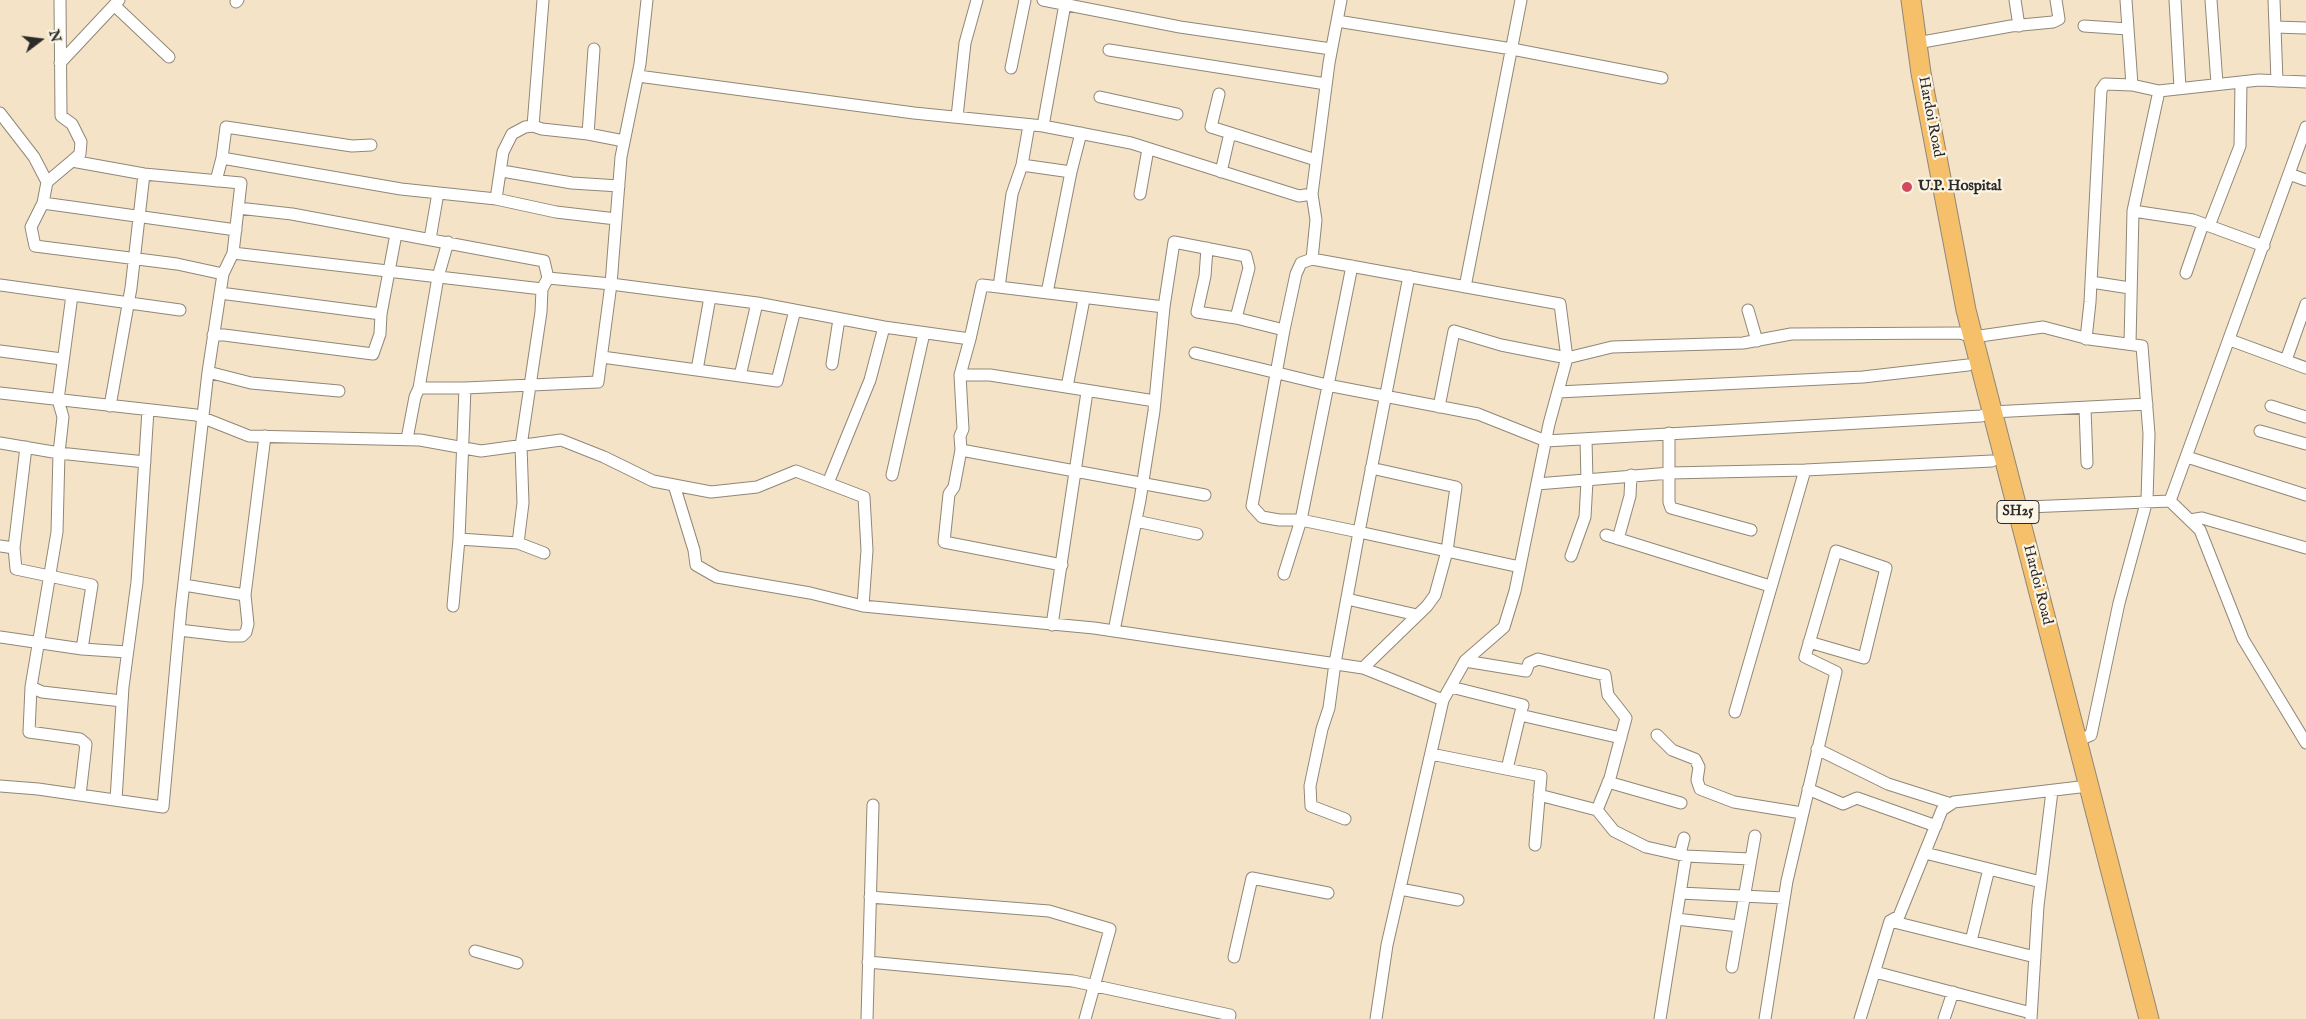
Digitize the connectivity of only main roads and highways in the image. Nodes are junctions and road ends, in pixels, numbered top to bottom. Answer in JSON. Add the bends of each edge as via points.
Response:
{"nodes":[{"id":1,"x":1900,"y":0,"type":"edge"},
{"id":2,"x":1911,"y":0,"type":"edge"},
{"id":3,"x":1966,"y":335,"type":"junction"},
{"id":4,"x":1986,"y":414,"type":"junction"},
{"id":5,"x":2010,"y":507,"type":"junction"},
{"id":6,"x":2082,"y":787,"type":"junction"},
{"id":7,"x":2137,"y":1019,"type":"edge"},
{"id":8,"x":2148,"y":1019,"type":"edge"}],
"edges":[{"from":1,"to":3,"type":"main road","name":"Hardoi Road","number":"SH25","via":[[1910,74]]},
{"from":2,"to":3,"type":"main road","name":"Hardoi Road","number":"SH25","via":[[1964,300]]},
{"from":3,"to":4,"type":"main road","name":"Hardoi Road","number":"SH25"},
{"from":3,"to":4,"type":"main road","name":"Hardoi Road","number":"SH25","via":[[1968,365]]},
{"from":4,"to":5,"type":"main road","name":"Hardoi Road","number":"SH25"},
{"from":4,"to":5,"type":"main road","name":"Hardoi Road","number":"SH25","via":[[1992,461]]},
{"from":5,"to":6,"type":"main road","name":"Hardoi Road","number":"SH25"},
{"from":5,"to":6,"type":"main road","name":"Hardoi Road","number":"SH25","via":[[2077,741]]},
{"from":6,"to":7,"type":"main road","name":"Hardoi Road","number":"SH25"},
{"from":6,"to":8,"type":"main road","name":"Hardoi Road","number":"SH25"}]}
